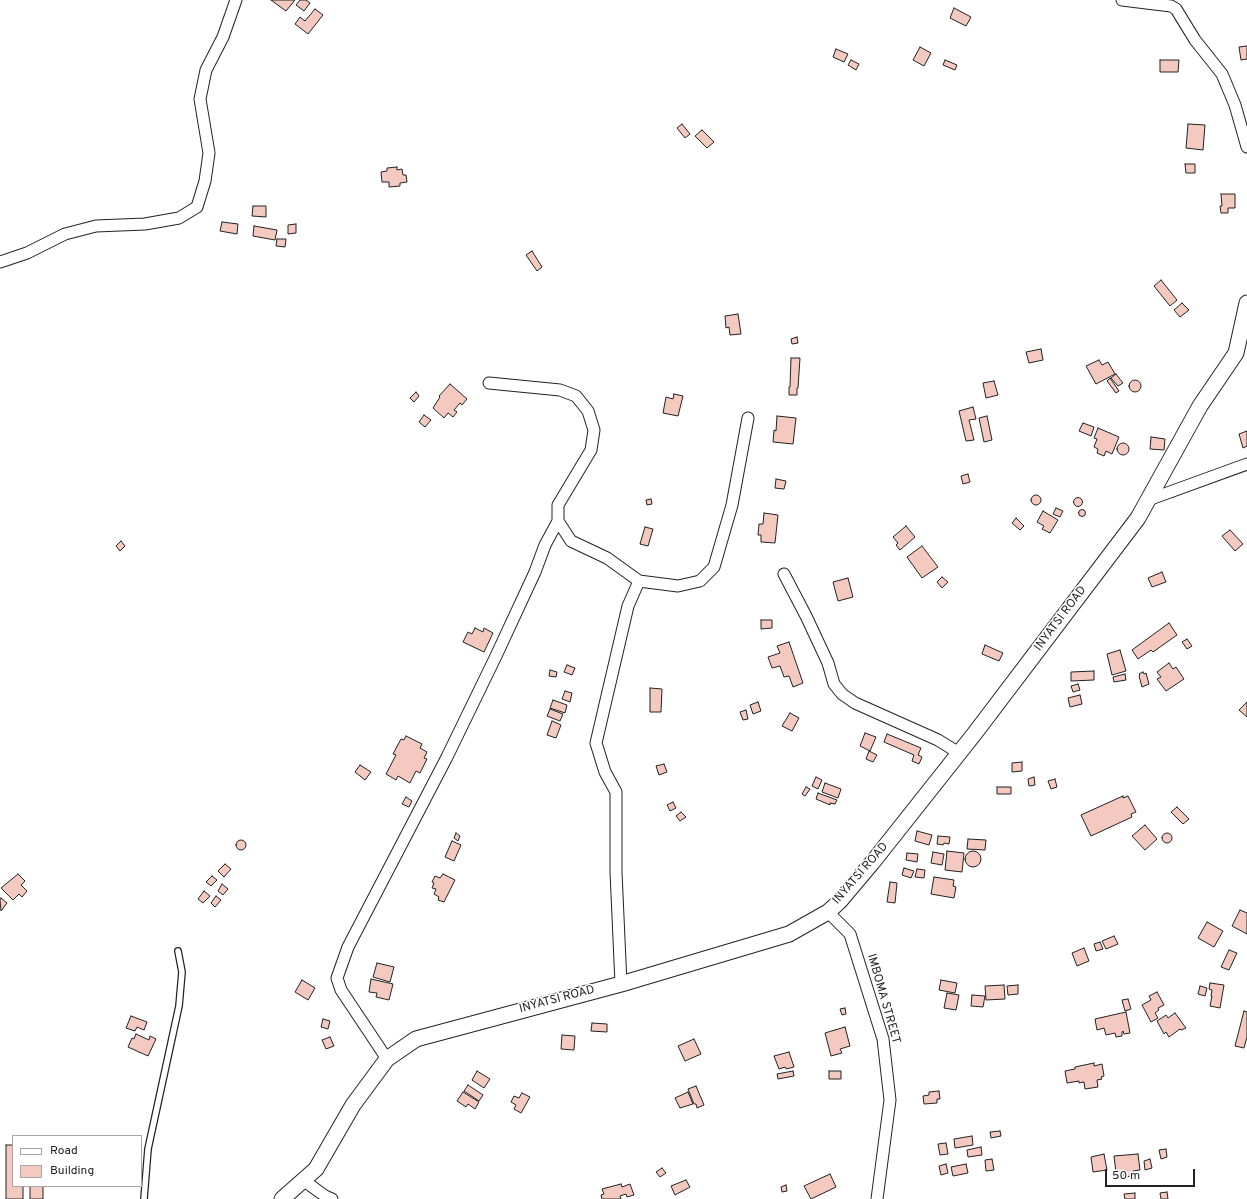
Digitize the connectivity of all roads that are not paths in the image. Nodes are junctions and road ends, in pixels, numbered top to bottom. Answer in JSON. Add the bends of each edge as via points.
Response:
{"nodes":[{"id":1,"x":236,"y":0,"type":"edge"},
{"id":2,"x":1122,"y":0,"type":"edge"},
{"id":3,"x":1247,"y":147,"type":"edge"},
{"id":4,"x":0,"y":262,"type":"edge"},
{"id":5,"x":1247,"y":303,"type":"edge"},
{"id":6,"x":489,"y":383,"type":"dead end"},
{"id":7,"x":748,"y":418,"type":"dead end"},
{"id":8,"x":1247,"y":464,"type":"edge"},
{"id":9,"x":1148,"y":500,"type":"junction"},
{"id":10,"x":558,"y":521,"type":"junction"},
{"id":11,"x":784,"y":574,"type":"dead end"},
{"id":12,"x":639,"y":581,"type":"junction"},
{"id":13,"x":959,"y":754,"type":"junction"},
{"id":14,"x":828,"y":912,"type":"junction"},
{"id":15,"x":178,"y":951,"type":"dead end"},
{"id":16,"x":621,"y":984,"type":"junction"},
{"id":17,"x":387,"y":1059,"type":"junction"},
{"id":18,"x":303,"y":1180,"type":"junction"},
{"id":19,"x":144,"y":1199,"type":"edge"},
{"id":20,"x":282,"y":1199,"type":"edge"},
{"id":21,"x":332,"y":1199,"type":"edge"},
{"id":22,"x":877,"y":1199,"type":"edge"}],
"edges":[{"from":1,"to":4,"type":"street","via":[[204,77],[200,99],[209,153],[205,181],[197,207],[179,218],[144,224],[96,226],[65,234],[27,253]]},
{"from":2,"to":3,"type":"street","via":[[1171,6],[1176,9],[1222,74],[1235,105]]},
{"from":5,"to":9,"type":"street","name":"INYATSI ROAD","via":[[1236,353],[1200,406]]},
{"from":6,"to":10,"type":"street","via":[[560,390],[576,396],[588,411],[594,430],[591,450],[558,505]]},
{"from":7,"to":12,"type":"street","via":[[732,505],[714,567],[700,581],[678,586]]},
{"from":8,"to":9,"type":"street"},
{"from":9,"to":13,"type":"street","name":"INYATSI ROAD","via":[[1138,518]]},
{"from":10,"to":12,"type":"street","via":[[571,541],[607,558]]},
{"from":10,"to":17,"type":"street","via":[[450,750],[348,947],[337,978],[341,990]]},
{"from":11,"to":13,"type":"street","via":[[828,663],[834,684],[842,694],[855,703],[938,740]]},
{"from":12,"to":16,"type":"street","via":[[628,606],[596,743],[605,772],[616,792],[616,872]]},
{"from":13,"to":14,"type":"street","name":"INYATSI ROAD","via":[[872,863]]},
{"from":14,"to":16,"type":"street","name":"INYATSI ROAD","via":[[789,934]]},
{"from":14,"to":22,"type":"street","name":"IMBOMA STREET","via":[[850,934],[884,1039],[890,1100]]},
{"from":15,"to":19,"type":"lane","via":[[182,972],[179,1006],[148,1149]]},
{"from":16,"to":17,"type":"street","name":"INYATSI ROAD","via":[[416,1038]]},
{"from":17,"to":18,"type":"street","name":"INYATSI ROAD","via":[[353,1105],[316,1169]]},
{"from":18,"to":20,"type":"street","name":"INYATSI ROAD"},
{"from":18,"to":21,"type":"street"}]}
